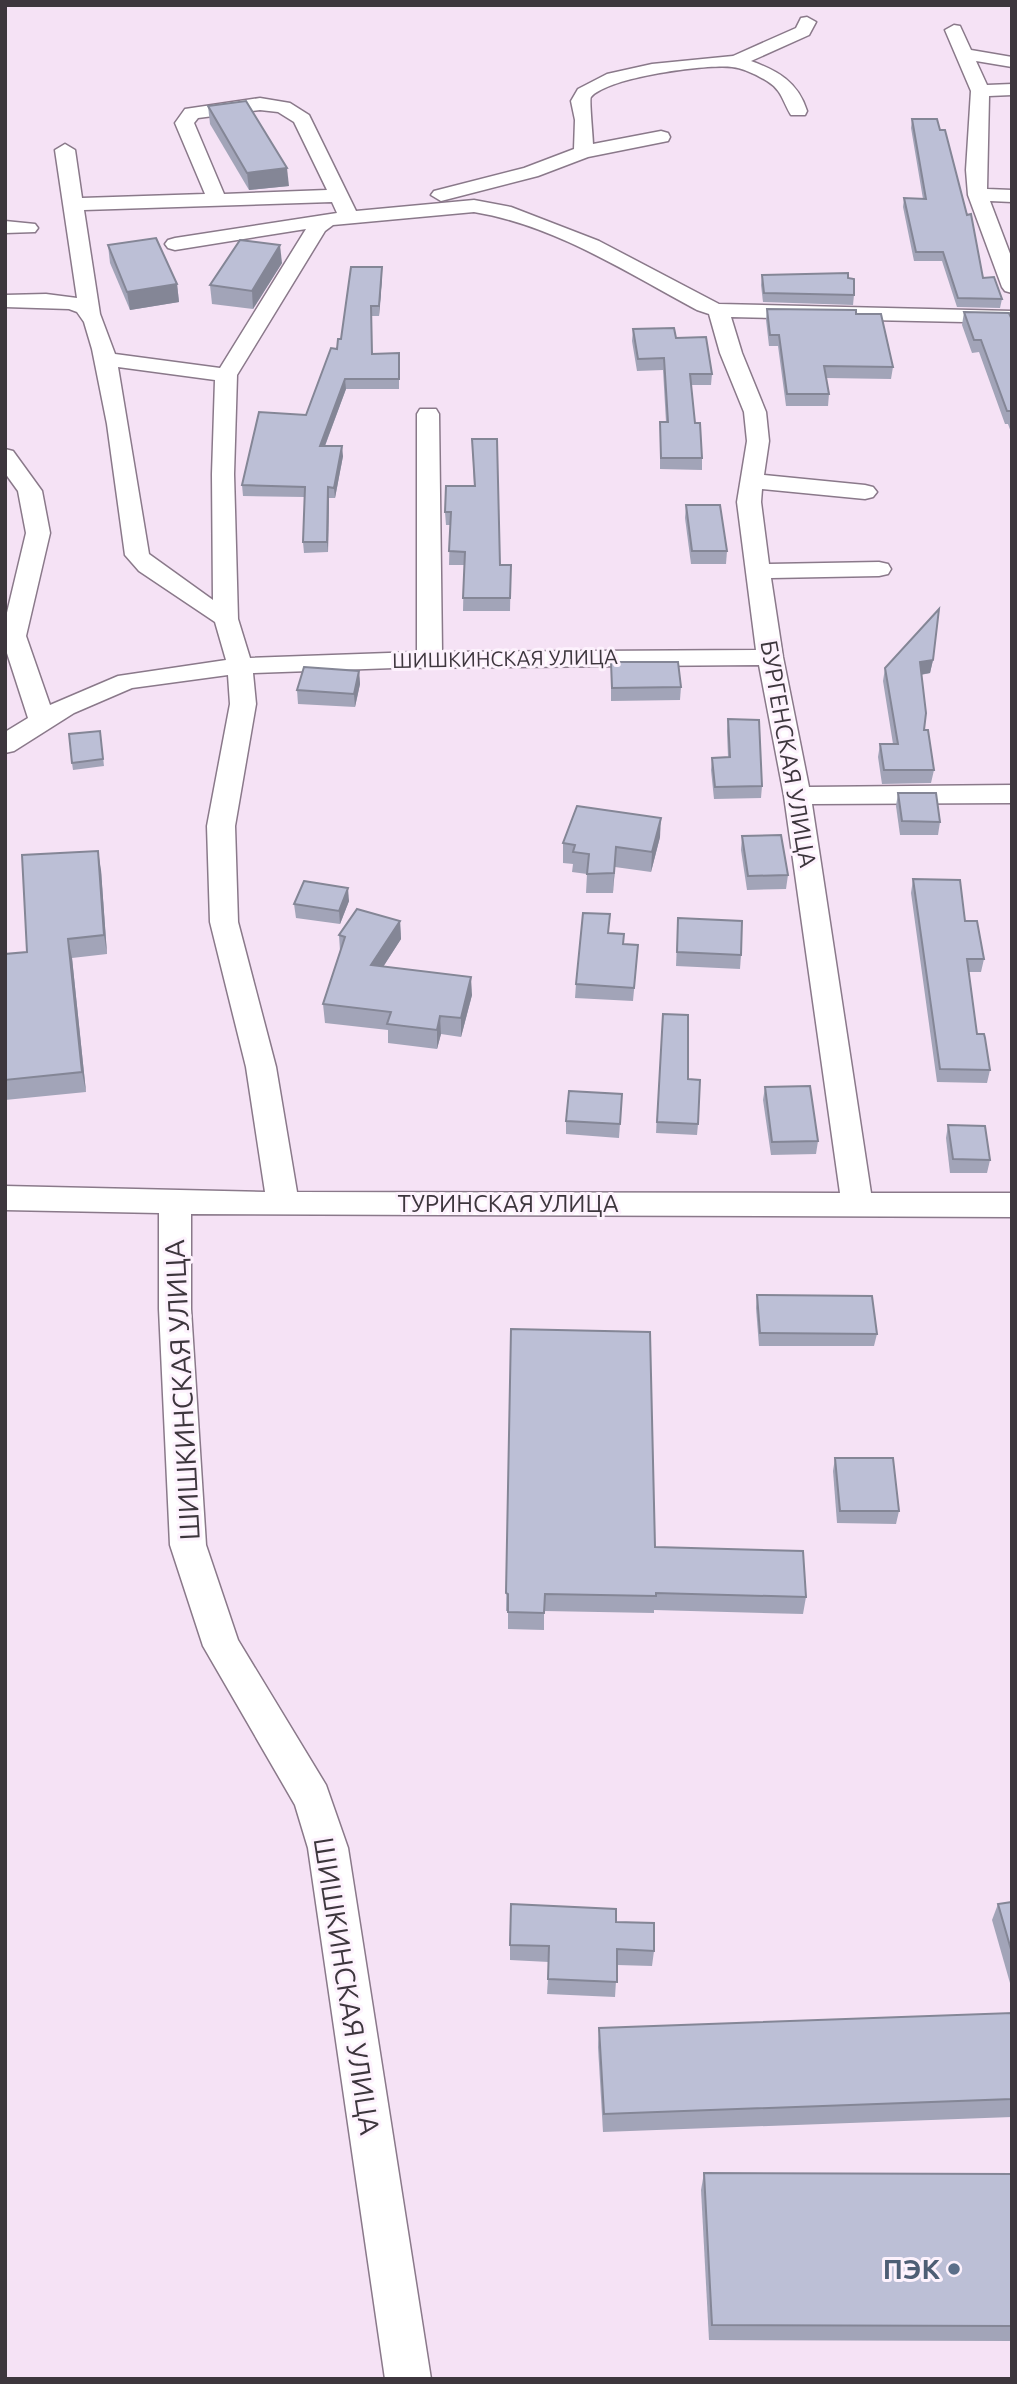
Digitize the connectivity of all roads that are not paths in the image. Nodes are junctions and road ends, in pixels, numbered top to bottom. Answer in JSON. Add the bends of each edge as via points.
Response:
{"nodes":[{"id":1,"x":807,"y":22,"type":"dead end"},
{"id":2,"x":954,"y":30,"type":"dead end"},
{"id":3,"x":964,"y":54,"type":"junction"},
{"id":4,"x":736,"y":61,"type":"junction"},
{"id":5,"x":1012,"y":62,"type":"edge"},
{"id":6,"x":1012,"y":89,"type":"edge"},
{"id":7,"x":980,"y":91,"type":"junction"},
{"id":8,"x":799,"y":111,"type":"dead end"},
{"id":9,"x":661,"y":137,"type":"dead end"},
{"id":10,"x":65,"y":150,"type":"dead end"},
{"id":11,"x":583,"y":152,"type":"junction"},
{"id":12,"x":978,"y":195,"type":"junction"},
{"id":13,"x":1012,"y":196,"type":"edge"},
{"id":14,"x":217,"y":200,"type":"junction"},
{"id":15,"x":73,"y":204,"type":"junction"},
{"id":16,"x":340,"y":212,"type":"junction"},
{"id":17,"x":5,"y":227,"type":"edge"},
{"id":18,"x":28,"y":228,"type":"dead end"},
{"id":19,"x":175,"y":244,"type":"dead end"},
{"id":20,"x":1012,"y":287,"type":"edge"},
{"id":21,"x":5,"y":301,"type":"edge"},
{"id":22,"x":718,"y":310,"type":"junction"},
{"id":23,"x":90,"y":313,"type":"junction"},
{"id":24,"x":1012,"y":317,"type":"edge"},
{"id":25,"x":106,"y":359,"type":"junction"},
{"id":26,"x":226,"y":375,"type":"junction"},
{"id":27,"x":428,"y":414,"type":"dead end"},
{"id":28,"x":5,"y":456,"type":"edge"},
{"id":29,"x":753,"y":481,"type":"junction"},
{"id":30,"x":30,"y":491,"type":"junction"},
{"id":31,"x":865,"y":492,"type":"dead end"},
{"id":32,"x":5,"y":494,"type":"edge"},
{"id":33,"x":879,"y":569,"type":"dead end"},
{"id":34,"x":759,"y":571,"type":"junction"},
{"id":35,"x":226,"y":619,"type":"junction"},
{"id":36,"x":770,"y":657,"type":"junction"},
{"id":37,"x":430,"y":660,"type":"junction"},
{"id":38,"x":240,"y":666,"type":"junction"},
{"id":39,"x":42,"y":720,"type":"junction"},
{"id":40,"x":5,"y":746,"type":"edge"},
{"id":41,"x":1012,"y":794,"type":"edge"},
{"id":42,"x":797,"y":796,"type":"junction"},
{"id":43,"x":5,"y":1198,"type":"edge"},
{"id":44,"x":174,"y":1202,"type":"junction"},
{"id":45,"x":284,"y":1204,"type":"junction"},
{"id":46,"x":857,"y":1204,"type":"junction"},
{"id":47,"x":1012,"y":1205,"type":"edge"},
{"id":48,"x":408,"y":2379,"type":"edge"}],
"edges":[{"from":1,"to":4,"type":"street","via":[[803,31]]},
{"from":2,"to":3,"type":"street"},
{"from":3,"to":5,"type":"street"},
{"from":3,"to":7,"type":"street"},
{"from":4,"to":8,"type":"street","via":[[780,78]]},
{"from":4,"to":11,"type":"street","via":[[652,69],[613,78],[584,93],[580,102]]},
{"from":6,"to":7,"type":"street"},
{"from":7,"to":12,"type":"street"},
{"from":9,"to":11,"type":"street"},
{"from":10,"to":15,"type":"street"},
{"from":11,"to":16,"type":"street","via":[[507,180]]},
{"from":12,"to":13,"type":"street"},
{"from":12,"to":20,"type":"street"},
{"from":14,"to":15,"type":"street"},
{"from":14,"to":16,"type":"street"},
{"from":14,"to":16,"type":"street","via":[[184,123],[192,113],[260,104],[283,107],[302,119]]},
{"from":15,"to":23,"type":"street"},
{"from":16,"to":19,"type":"street"},
{"from":16,"to":22,"type":"street","via":[[474,206],[504,211],[592,245]]},
{"from":16,"to":26,"type":"street","via":[[317,227]]},
{"from":17,"to":18,"type":"street"},
{"from":21,"to":23,"type":"street","via":[[70,302]]},
{"from":22,"to":24,"type":"street"},
{"from":22,"to":29,"type":"street","name":"БУРГЕНСКАЯ УЛИЦА","via":[[755,412],[758,441]]},
{"from":23,"to":25,"type":"street"},
{"from":25,"to":26,"type":"street"},
{"from":25,"to":35,"type":"street","via":[[137,555]]},
{"from":26,"to":35,"type":"street"},
{"from":27,"to":37,"type":"street"},
{"from":28,"to":30,"type":"street"},
{"from":29,"to":31,"type":"street"},
{"from":29,"to":34,"type":"street","name":"БУРГЕНСКАЯ УЛИЦА","via":[[749,502]]},
{"from":30,"to":32,"type":"street"},
{"from":30,"to":39,"type":"street","via":[[38,533],[14,636]]},
{"from":33,"to":34,"type":"street"},
{"from":34,"to":36,"type":"street","name":"БУРГЕНСКАЯ УЛИЦА"},
{"from":35,"to":38,"type":"street"},
{"from":36,"to":37,"type":"street","name":"ШИШКИНСКАЯ УЛИЦА"},
{"from":36,"to":42,"type":"street","name":"БУРГЕНСКАЯ УЛИЦА"},
{"from":37,"to":38,"type":"street","name":"ШИШКИНСКАЯ УЛИЦА"},
{"from":38,"to":39,"type":"street","name":"ШИШКИНСКАЯ УЛИЦА","via":[[127,681]]},
{"from":38,"to":45,"type":"street","via":[[243,704],[221,825],[224,922],[261,1067]]},
{"from":39,"to":40,"type":"street","name":"ШИШКИНСКАЯ УЛИЦА"},
{"from":41,"to":42,"type":"street"},
{"from":42,"to":46,"type":"street","name":"БУРГЕНСКАЯ УЛИЦА"},
{"from":43,"to":44,"type":"street","name":"ТУРИНСКАЯ УЛИЦА"},
{"from":44,"to":45,"type":"street","name":"ТУРИНСКАЯ УЛИЦА"},
{"from":44,"to":48,"type":"street","name":"ШИШКИНСКАЯ УЛИЦА","via":[[188,1545],[221,1646],[312,1798],[328,1848]]},
{"from":45,"to":46,"type":"street","name":"ТУРИНСКАЯ УЛИЦА"},
{"from":46,"to":47,"type":"street","name":"ТУРИНСКАЯ УЛИЦА"}]}
